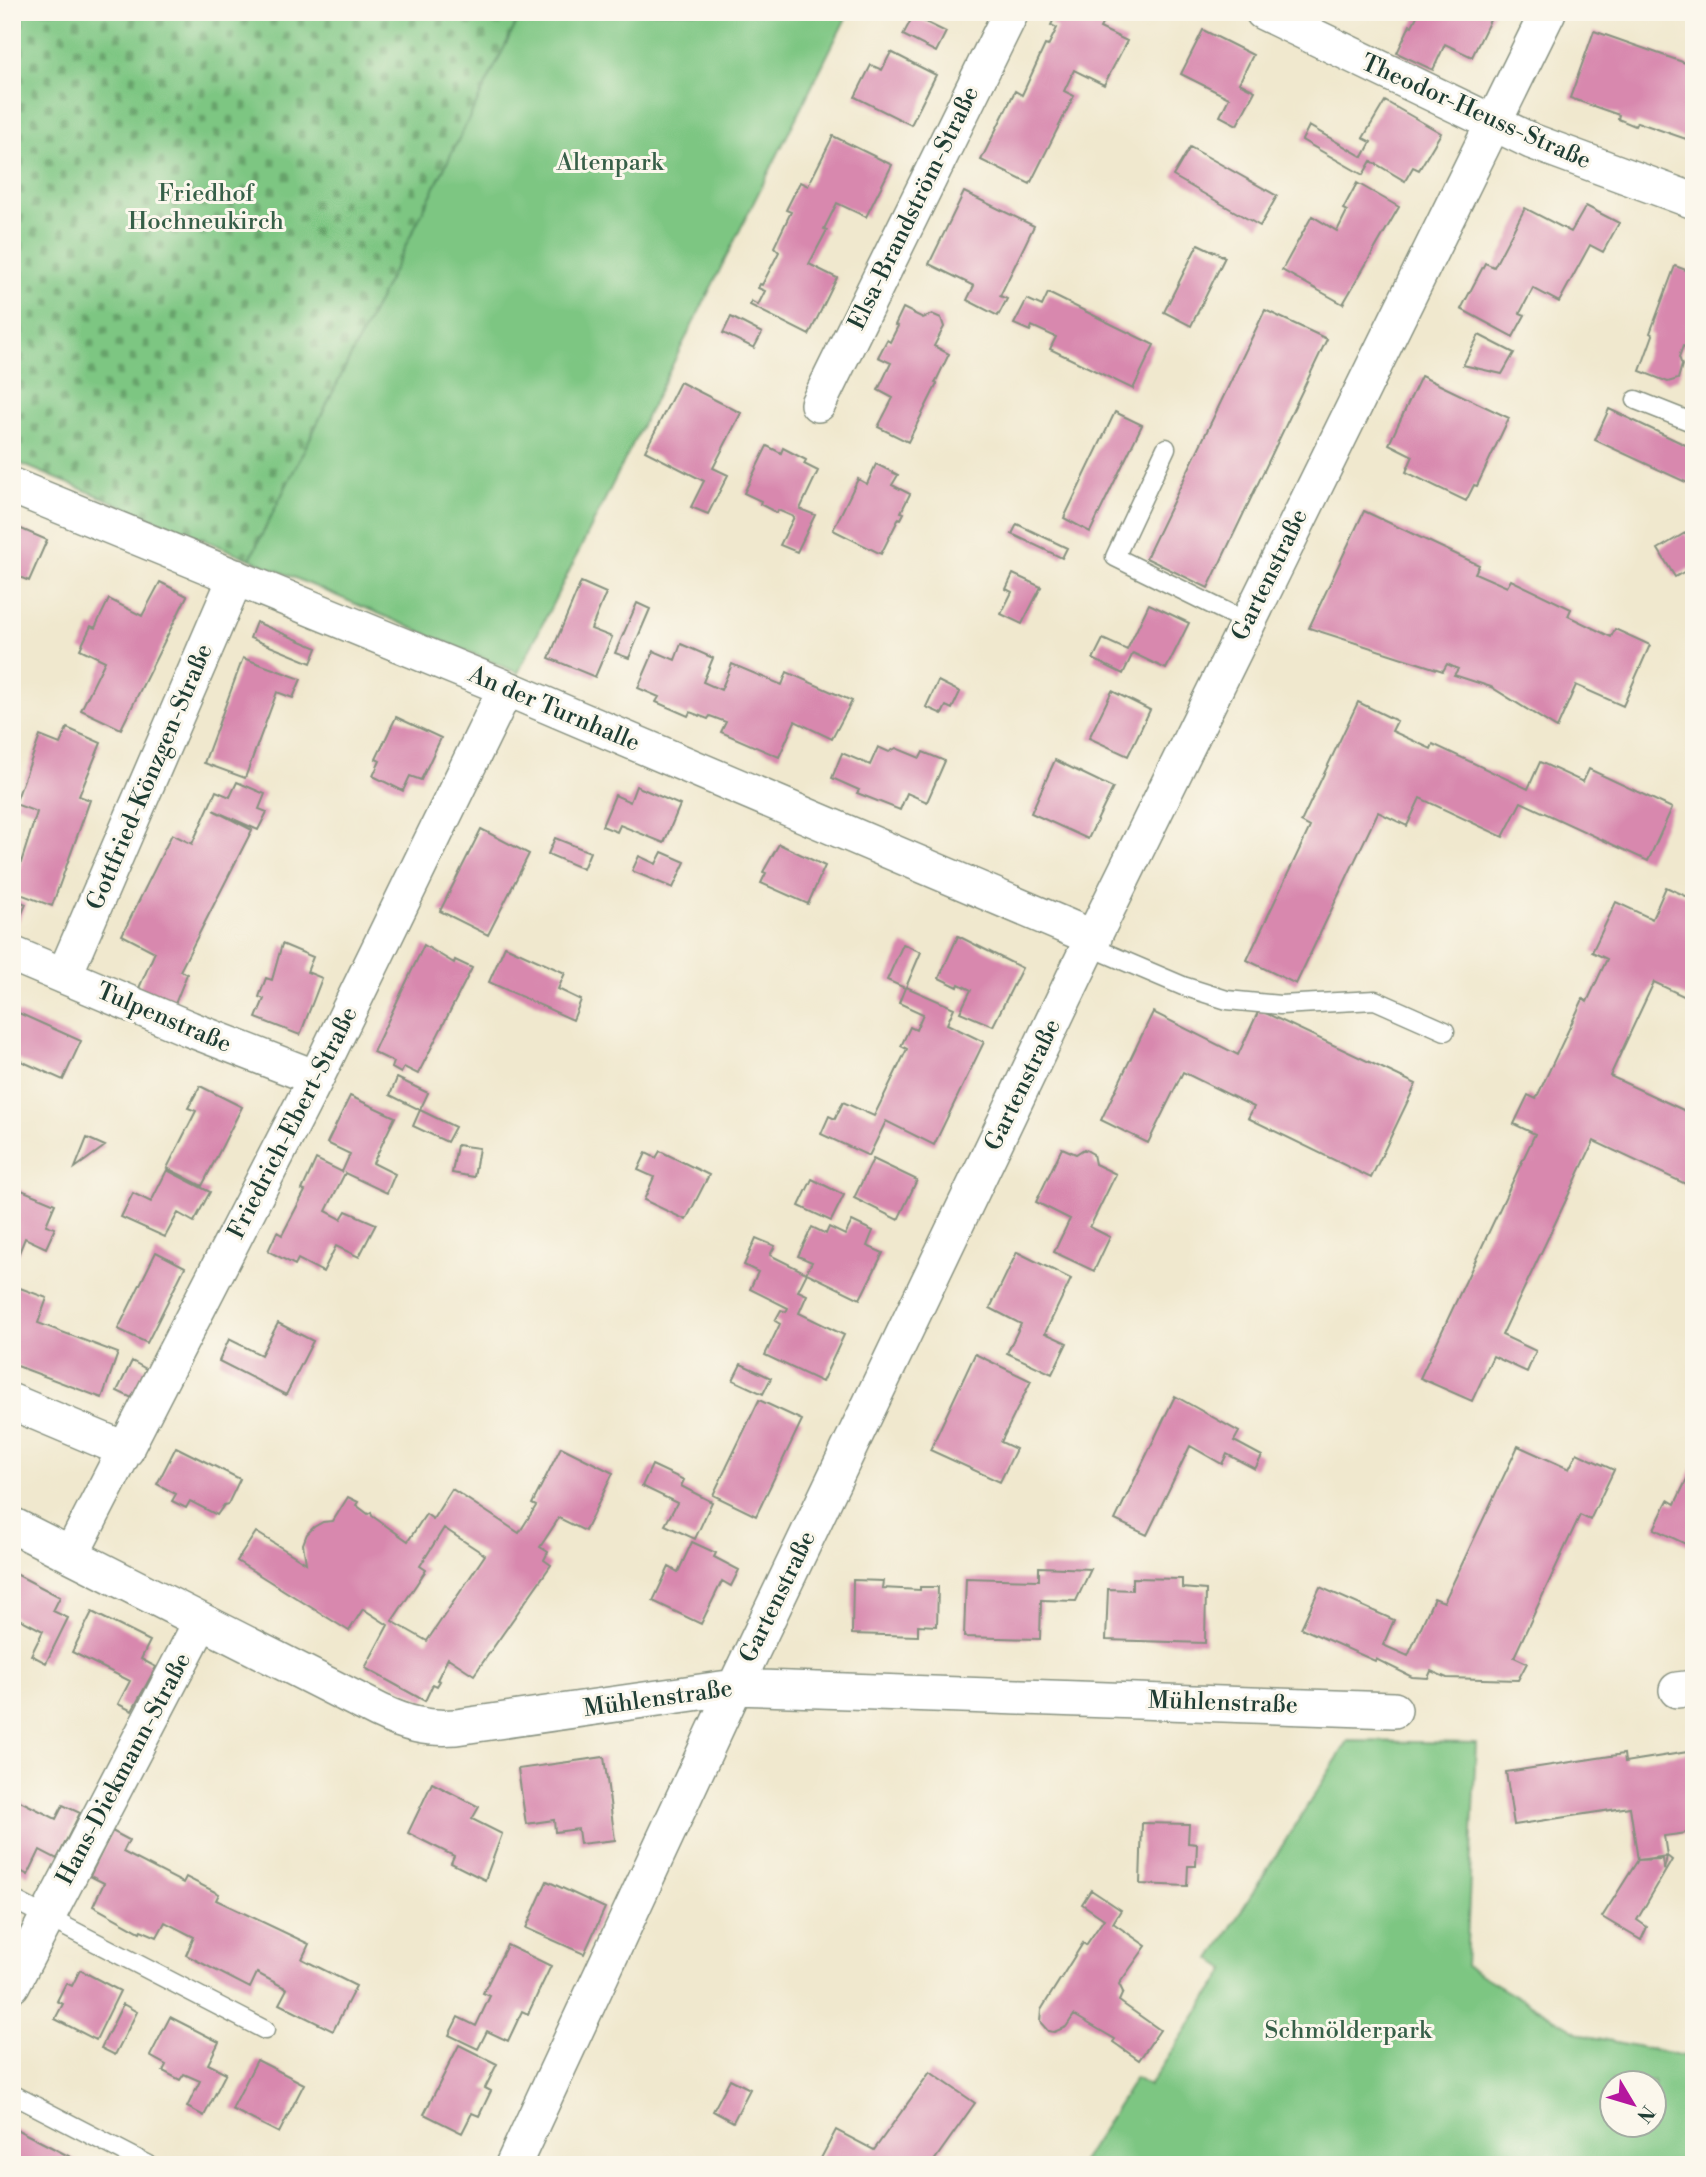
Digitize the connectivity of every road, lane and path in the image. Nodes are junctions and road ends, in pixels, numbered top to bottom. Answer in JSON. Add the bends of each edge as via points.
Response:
{"nodes":[{"id":1,"x":1011,"y":12,"type":"edge"},
{"id":2,"x":1263,"y":12,"type":"edge"},
{"id":3,"x":1548,"y":12,"type":"edge"},
{"id":4,"x":1493,"y":124,"type":"junction"},
{"id":5,"x":1694,"y":201,"type":"edge"},
{"id":6,"x":1636,"y":400,"type":"dead end"},
{"id":7,"x":818,"y":404,"type":"dead end"},
{"id":8,"x":1694,"y":423,"type":"edge"},
{"id":9,"x":1166,"y":448,"type":"dead end"},
{"id":10,"x":12,"y":486,"type":"edge"},
{"id":11,"x":236,"y":577,"type":"junction"},
{"id":12,"x":1247,"y":622,"type":"junction"},
{"id":13,"x":506,"y":688,"type":"junction"},
{"id":14,"x":1092,"y":942,"type":"junction"},
{"id":15,"x":12,"y":954,"type":"edge"},
{"id":16,"x":64,"y":976,"type":"junction"},
{"id":17,"x":1444,"y":1031,"type":"dead end"},
{"id":18,"x":316,"y":1078,"type":"junction"},
{"id":19,"x":12,"y":1402,"type":"edge"},
{"id":20,"x":126,"y":1450,"type":"junction"},
{"id":21,"x":12,"y":1525,"type":"edge"},
{"id":22,"x":71,"y":1555,"type":"junction"},
{"id":23,"x":201,"y":1622,"type":"junction"},
{"id":24,"x":735,"y":1687,"type":"junction"},
{"id":25,"x":1394,"y":1710,"type":"dead end"},
{"id":26,"x":12,"y":1899,"type":"edge"},
{"id":27,"x":47,"y":1917,"type":"junction"},
{"id":28,"x":12,"y":1984,"type":"edge"},
{"id":29,"x":265,"y":2030,"type":"dead end"},
{"id":30,"x":12,"y":2094,"type":"edge"},
{"id":31,"x":149,"y":2165,"type":"edge"},
{"id":32,"x":513,"y":2165,"type":"edge"}],
"edges":[{"from":1,"to":7,"type":"street","name":"Elsa-Brandström-Straße"},
{"from":2,"to":4,"type":"street","name":"Theodor-Heuss-Straße"},
{"from":3,"to":4,"type":"street","name":"Gartenstraße"},
{"from":4,"to":5,"type":"street","name":"Theodor-Heuss-Straße"},
{"from":4,"to":12,"type":"street","name":"Gartenstraße"},
{"from":6,"to":8,"type":"lane"},
{"from":9,"to":12,"type":"lane","via":[[1115,557]]},
{"from":10,"to":11,"type":"street","name":"An der Turnhalle"},
{"from":11,"to":13,"type":"street","name":"An der Turnhalle"},
{"from":11,"to":16,"type":"street","name":"Gottfried-Könzgen-Straße"},
{"from":12,"to":14,"type":"street","name":"Gartenstraße"},
{"from":13,"to":14,"type":"street","name":"An der Turnhalle"},
{"from":13,"to":18,"type":"street","name":"Friedrich-Ebert-Straße"},
{"from":14,"to":17,"type":"lane","via":[[1183,986],[1227,1000],[1280,1005],[1375,1000]]},
{"from":14,"to":24,"type":"street","name":"Gartenstraße"},
{"from":15,"to":16,"type":"street","name":"Tulpenstraße"},
{"from":16,"to":18,"type":"street","name":"Tulpenstraße"},
{"from":18,"to":20,"type":"street","name":"Friedrich-Ebert-Straße"},
{"from":19,"to":20,"type":"street"},
{"from":20,"to":22,"type":"street","name":"Friedrich-Ebert-Straße"},
{"from":21,"to":22,"type":"street","name":"Mühlenstraße"},
{"from":22,"to":23,"type":"street","name":"Mühlenstraße"},
{"from":23,"to":24,"type":"street","name":"Mühlenstraße","via":[[419,1727],[456,1727]]},
{"from":23,"to":27,"type":"street","name":"Hans-Diekmann-Straße"},
{"from":24,"to":25,"type":"street","name":"Mühlenstraße"},
{"from":24,"to":32,"type":"street","name":"Gartenstraße"},
{"from":26,"to":27,"type":"lane"},
{"from":27,"to":28,"type":"street","name":"Hans-Diekmann-Straße"},
{"from":27,"to":29,"type":"lane"},
{"from":30,"to":31,"type":"lane"}]}
